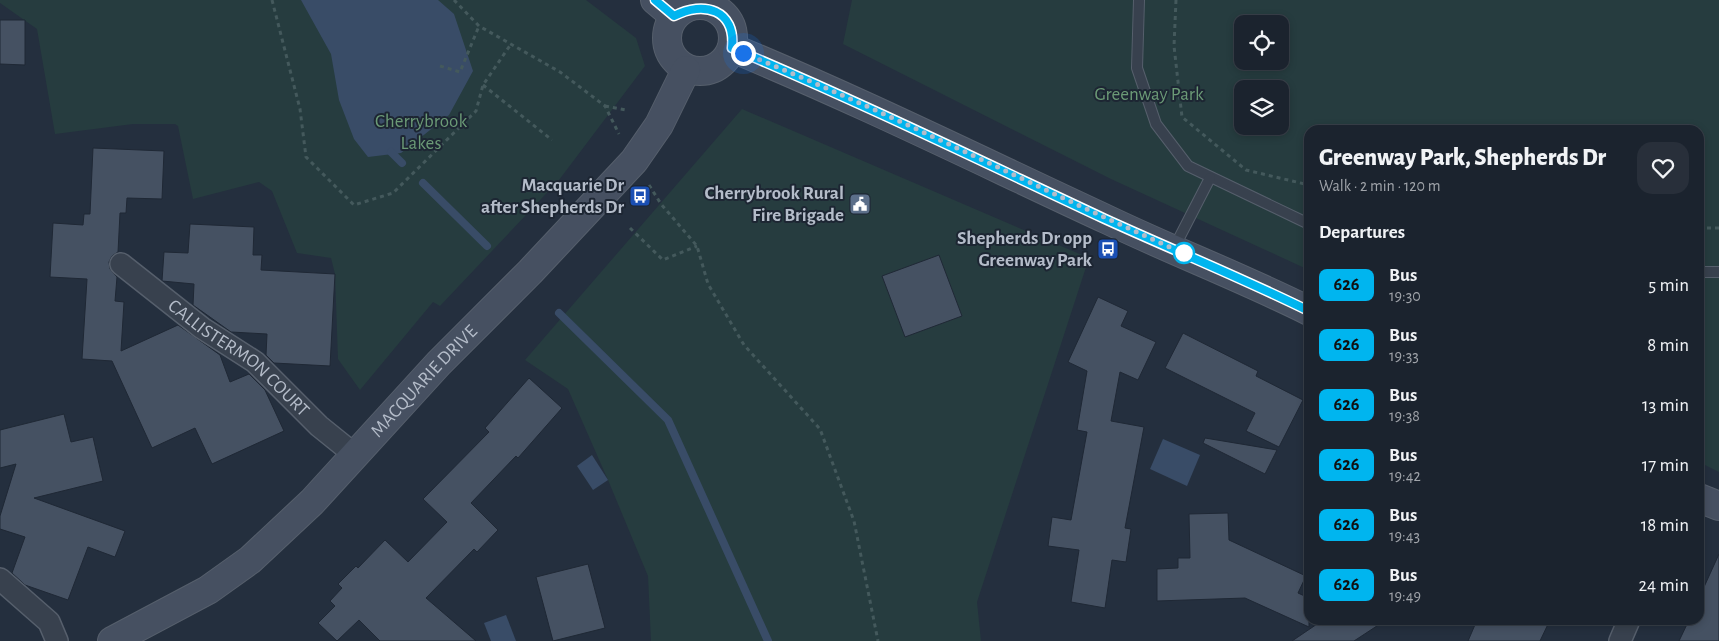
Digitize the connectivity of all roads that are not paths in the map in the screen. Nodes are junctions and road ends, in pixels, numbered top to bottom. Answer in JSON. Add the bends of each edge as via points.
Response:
{"nodes":[{"id":1,"x":1139,"y":0,"type":"edge"},
{"id":2,"x":665,"y":8,"type":"edge"},
{"id":3,"x":732,"y":48,"type":"junction"},
{"id":4,"x":686,"y":70,"type":"junction"},
{"id":5,"x":1210,"y":178,"type":"junction"},
{"id":6,"x":1304,"y":222,"type":"edge"},
{"id":7,"x":1173,"y":248,"type":"junction"},
{"id":8,"x":121,"y":264,"type":"dead end"},
{"id":9,"x":1704,"y":272,"type":"edge"},
{"id":10,"x":1719,"y":272,"type":"edge"},
{"id":11,"x":1304,"y":309,"type":"edge"},
{"id":12,"x":355,"y":455,"type":"junction"},
{"id":13,"x":1704,"y":500,"type":"edge"},
{"id":14,"x":1719,"y":506,"type":"edge"},
{"id":15,"x":0,"y":579,"type":"edge"},
{"id":16,"x":1628,"y":625,"type":"edge"},
{"id":17,"x":57,"y":641,"type":"edge"},
{"id":18,"x":112,"y":641,"type":"edge"},
{"id":19,"x":1620,"y":641,"type":"edge"}],
"edges":[{"from":1,"to":5,"type":"lane","via":[[1137,68],[1156,124],[1188,166]]},
{"from":2,"to":3,"type":"main road","via":[[706,5],[716,9],[731,26]]},
{"from":2,"to":4,"type":"main road","via":[[668,49]]},
{"from":3,"to":4,"type":"main road","via":[[720,65],[710,70]]},
{"from":3,"to":7,"type":"main road","via":[[839,93]]},
{"from":4,"to":12,"type":"main road","name":"MACQUARIE DRIVE","via":[[659,125],[634,161]]},
{"from":5,"to":6,"type":"lane"},
{"from":5,"to":7,"type":"lane"},
{"from":7,"to":11,"type":"main road"},
{"from":8,"to":12,"type":"street","name":"CALLISTERMON COURT","via":[[202,328],[255,362],[319,426]]},
{"from":9,"to":10,"type":"lane"},
{"from":12,"to":18,"type":"main road","name":"MACQUARIE DRIVE","via":[[312,502],[250,560],[208,590]]},
{"from":13,"to":14,"type":"main road"},
{"from":15,"to":17,"type":"street","via":[[49,622]]},
{"from":16,"to":19,"type":"street"}]}
